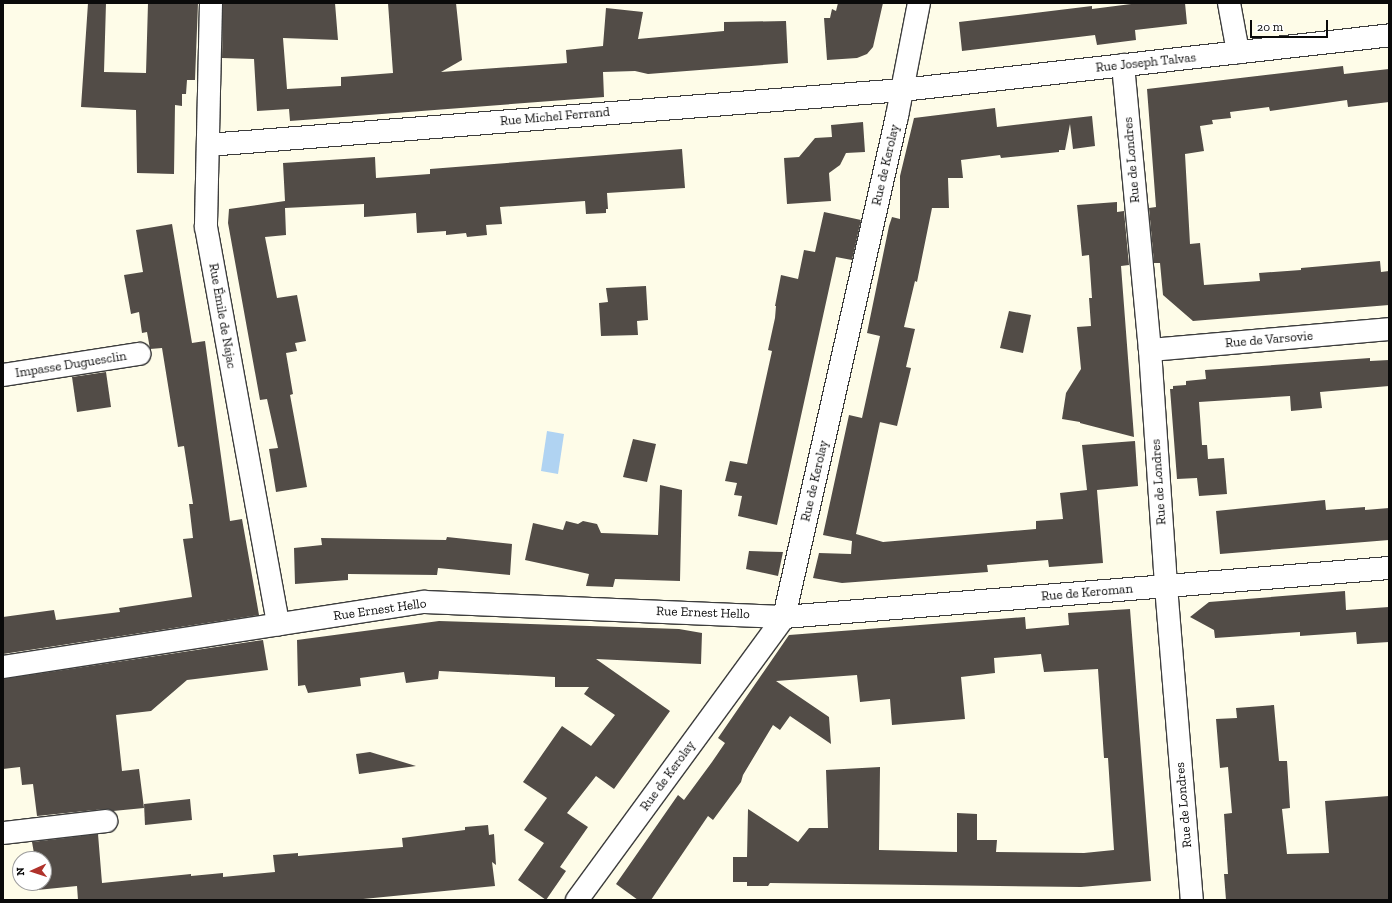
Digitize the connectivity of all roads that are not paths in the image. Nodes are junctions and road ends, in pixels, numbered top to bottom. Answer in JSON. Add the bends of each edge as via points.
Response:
{"nodes":[{"id":1,"x":212,"y":3,"type":"edge"},
{"id":2,"x":919,"y":3,"type":"edge"},
{"id":3,"x":1229,"y":3,"type":"edge"},
{"id":4,"x":1389,"y":35,"type":"edge"},
{"id":5,"x":1238,"y":52,"type":"junction"},
{"id":6,"x":1123,"y":65,"type":"junction"},
{"id":7,"x":902,"y":90,"type":"junction"},
{"id":8,"x":208,"y":145,"type":"junction"},
{"id":9,"x":1389,"y":329,"type":"edge"},
{"id":10,"x":1150,"y":350,"type":"junction"},
{"id":11,"x":140,"y":354,"type":"dead end"},
{"id":12,"x":3,"y":375,"type":"edge"},
{"id":13,"x":1389,"y":568,"type":"edge"},
{"id":14,"x":1166,"y":586,"type":"junction"},
{"id":15,"x":784,"y":617,"type":"junction"},
{"id":16,"x":278,"y":625,"type":"junction"},
{"id":17,"x":3,"y":666,"type":"edge"},
{"id":18,"x":106,"y":822,"type":"dead end"},
{"id":19,"x":3,"y":833,"type":"edge"},
{"id":20,"x":577,"y":900,"type":"edge"},
{"id":21,"x":1192,"y":900,"type":"edge"}],
"edges":[{"from":1,"to":8,"type":"street","name":"Rue Émile de Najac"},
{"from":2,"to":7,"type":"street","name":"Rue de Kerolay"},
{"from":3,"to":5,"type":"street"},
{"from":4,"to":5,"type":"street","name":"Rue Joseph Talvas"},
{"from":5,"to":6,"type":"street","name":"Rue Joseph Talvas"},
{"from":6,"to":7,"type":"street","name":"Rue Joseph Talvas"},
{"from":6,"to":10,"type":"street","name":"Rue de Londres"},
{"from":7,"to":8,"type":"street","name":"Rue Michel Ferrand"},
{"from":7,"to":15,"type":"street","name":"Rue de Kerolay"},
{"from":8,"to":16,"type":"street","name":"Rue Émile de Najac","via":[[206,227]]},
{"from":9,"to":10,"type":"street","name":"Rue de Varsovie"},
{"from":10,"to":14,"type":"street","name":"Rue de Londres"},
{"from":11,"to":12,"type":"street","name":"Impasse Duguesclin"},
{"from":13,"to":14,"type":"street","name":"Rue de Keroman"},
{"from":14,"to":15,"type":"street","name":"Rue de Keroman"},
{"from":14,"to":21,"type":"street","name":"Rue de Londres"},
{"from":15,"to":16,"type":"street","name":"Rue Ernest Hello","via":[[424,602]]},
{"from":15,"to":20,"type":"street","name":"Rue de Kerolay"},
{"from":16,"to":17,"type":"street","name":"Rue Ernest Hello"},
{"from":18,"to":19,"type":"street"}]}
